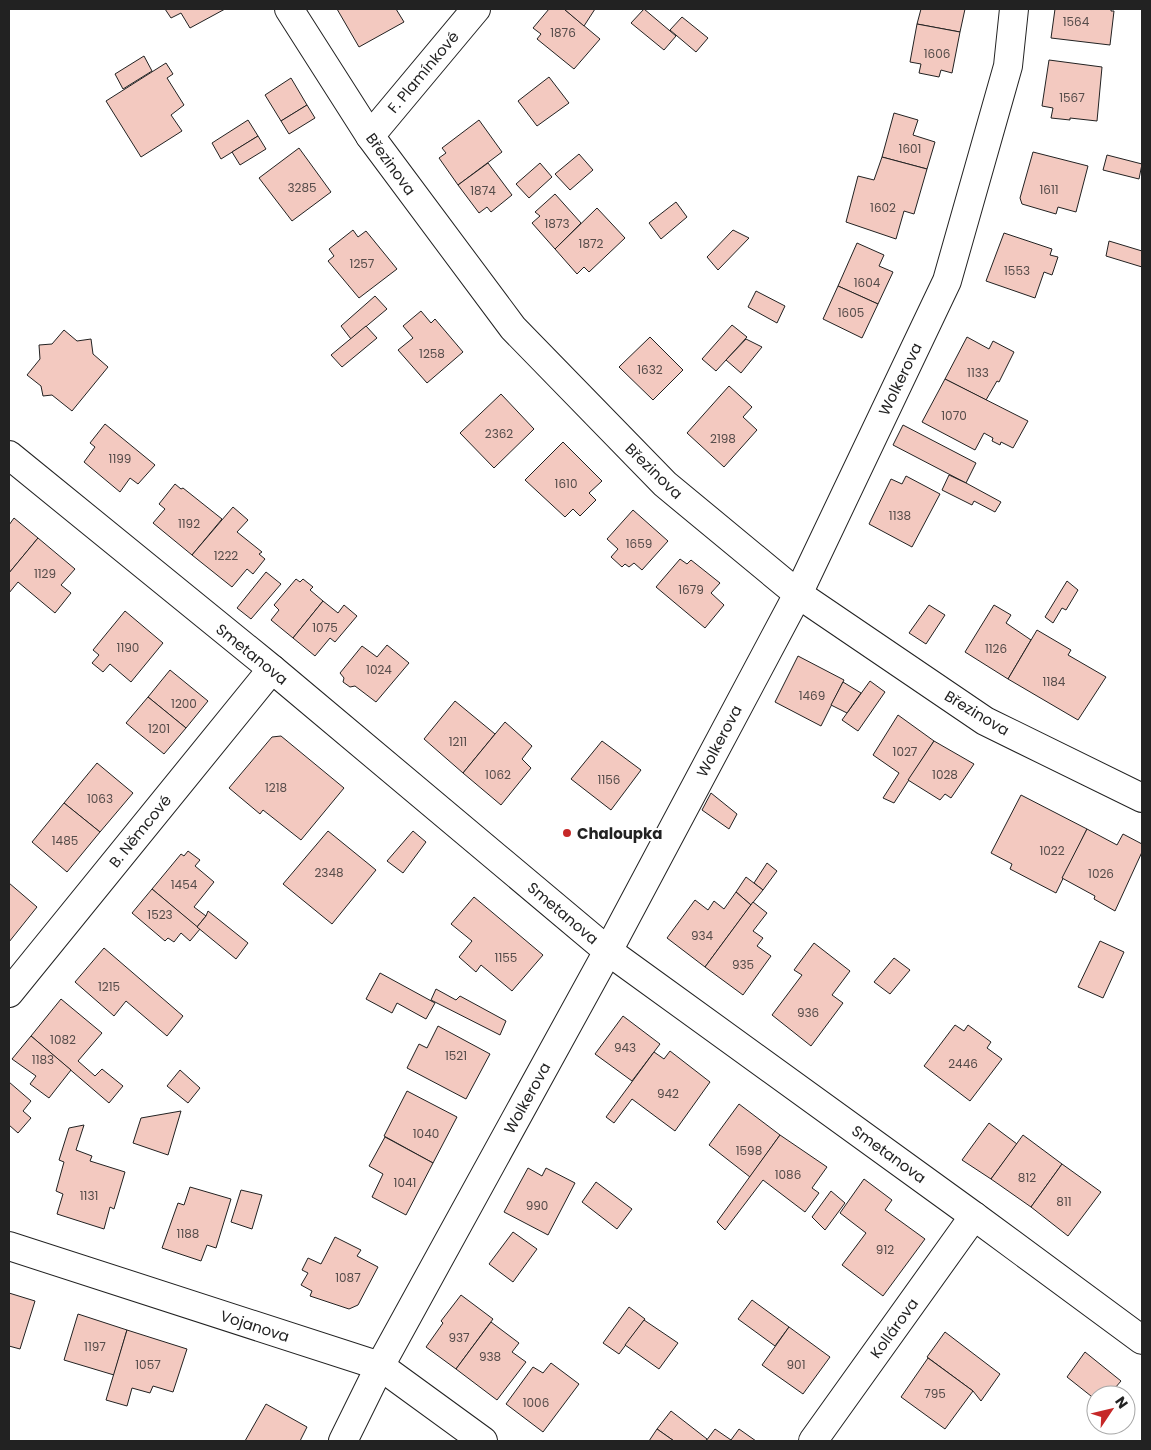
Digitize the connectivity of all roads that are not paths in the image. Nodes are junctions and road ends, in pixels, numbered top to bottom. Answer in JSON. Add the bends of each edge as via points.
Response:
{"nodes":[{"id":1,"x":289,"y":9,"type":"edge"},
{"id":2,"x":476,"y":9,"type":"edge"},
{"id":3,"x":1014,"y":9,"type":"edge"},
{"id":4,"x":370,"y":136,"type":"junction"},
{"id":5,"x":9,"y":455,"type":"edge"},
{"id":6,"x":798,"y":594,"type":"junction"},
{"id":7,"x":272,"y":669,"type":"junction"},
{"id":8,"x":1142,"y":798,"type":"edge"},
{"id":9,"x":608,"y":951,"type":"junction"},
{"id":10,"x":9,"y":992,"type":"edge"},
{"id":11,"x":974,"y":1216,"type":"junction"},
{"id":12,"x":9,"y":1246,"type":"edge"},
{"id":13,"x":1142,"y":1340,"type":"edge"},
{"id":14,"x":380,"y":1366,"type":"junction"},
{"id":15,"x":343,"y":1441,"type":"edge"},
{"id":16,"x":483,"y":1441,"type":"edge"},
{"id":17,"x":813,"y":1441,"type":"edge"}],
"edges":[{"from":1,"to":4,"type":"street","name":"Březinova"},
{"from":2,"to":4,"type":"street","name":"F. Plamínkové"},
{"from":3,"to":6,"type":"street","name":"Wolkerova","via":[[1008,66],[947,281]]},
{"from":4,"to":6,"type":"street","name":"Březinova","via":[[513,328],[665,484]]},
{"from":5,"to":7,"type":"street","name":"Smetanova"},
{"from":6,"to":8,"type":"street","name":"Březinova","via":[[985,721]]},
{"from":6,"to":9,"type":"street","name":"Wolkerova"},
{"from":7,"to":9,"type":"street","name":"Smetanova"},
{"from":7,"to":10,"type":"street","name":"B. Němcové"},
{"from":9,"to":11,"type":"street","name":"Smetanova"},
{"from":9,"to":14,"type":"street","name":"Wolkerova"},
{"from":11,"to":13,"type":"street","name":"Smetanova"},
{"from":11,"to":17,"type":"street","name":"Kollárova"},
{"from":12,"to":14,"type":"street","name":"Vojanova"},
{"from":14,"to":15,"type":"street","name":"Wolkerova"},
{"from":14,"to":16,"type":"street","name":"Vojanova"}]}
